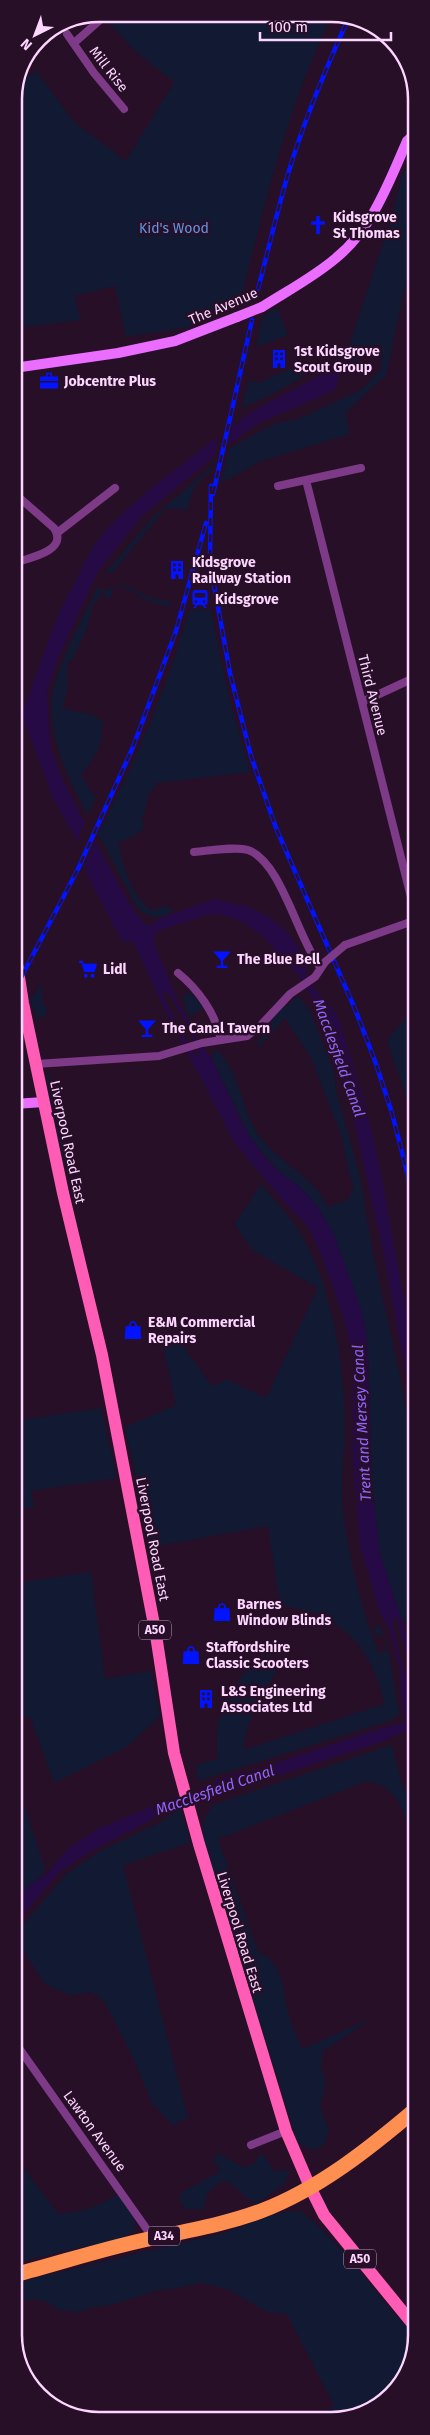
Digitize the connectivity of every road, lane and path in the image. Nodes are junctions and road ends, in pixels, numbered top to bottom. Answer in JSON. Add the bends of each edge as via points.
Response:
{"nodes":[{"id":1,"x":97,"y":22,"type":"edge"},
{"id":2,"x":67,"y":34,"type":"dead end"},
{"id":3,"x":74,"y":43,"type":"junction"},
{"id":4,"x":124,"y":109,"type":"dead end"},
{"id":5,"x":408,"y":140,"type":"edge"},
{"id":6,"x":408,"y":149,"type":"edge"},
{"id":7,"x":403,"y":151,"type":"junction"},
{"id":8,"x":23,"y":367,"type":"edge"},
{"id":9,"x":361,"y":468,"type":"dead end"},
{"id":10,"x":306,"y":480,"type":"junction"},
{"id":11,"x":278,"y":486,"type":"dead end"},
{"id":12,"x":115,"y":488,"type":"dead end"},
{"id":13,"x":23,"y":500,"type":"edge"},
{"id":14,"x":57,"y":533,"type":"junction"},
{"id":15,"x":23,"y":559,"type":"edge"},
{"id":16,"x":408,"y":681,"type":"edge"},
{"id":17,"x":362,"y":702,"type":"junction"},
{"id":18,"x":194,"y":852,"type":"dead end"},
{"id":19,"x":408,"y":886,"type":"edge"},
{"id":20,"x":408,"y":921,"type":"edge"},
{"id":21,"x":323,"y":965,"type":"junction"},
{"id":22,"x":178,"y":973,"type":"dead end"},
{"id":23,"x":23,"y":992,"type":"edge"},
{"id":24,"x":221,"y":1039,"type":"junction"},
{"id":25,"x":36,"y":1064,"type":"junction"},
{"id":26,"x":44,"y":1102,"type":"junction"},
{"id":27,"x":23,"y":1103,"type":"edge"},
{"id":28,"x":22,"y":2053,"type":"edge"},
{"id":29,"x":408,"y":2116,"type":"edge"},
{"id":30,"x":286,"y":2131,"type":"junction"},
{"id":31,"x":251,"y":2145,"type":"dead end"},
{"id":32,"x":310,"y":2187,"type":"junction"},
{"id":33,"x":153,"y":2238,"type":"junction"},
{"id":34,"x":22,"y":2273,"type":"edge"},
{"id":35,"x":408,"y":2318,"type":"edge"}],
"edges":[{"from":1,"to":3,"type":"street","name":"Mill Rise"},
{"from":2,"to":3,"type":"street","name":"Mill Rise"},
{"from":3,"to":4,"type":"street","name":"Mill Rise","via":[[94,74]]},
{"from":5,"to":7,"type":"main road","name":"The Avenue"},
{"from":6,"to":7,"type":"main road"},
{"from":7,"to":8,"type":"main road","name":"The Avenue","bridge":true,"via":[[377,207],[349,246],[324,267],[262,306],[175,341]]},
{"from":9,"to":10,"type":"street"},
{"from":10,"to":11,"type":"street"},
{"from":10,"to":17,"type":"street","name":"Third Avenue"},
{"from":12,"to":14,"type":"street"},
{"from":13,"to":14,"type":"street"},
{"from":14,"to":15,"type":"street","via":[[54,547]]},
{"from":16,"to":17,"type":"street"},
{"from":17,"to":19,"type":"street","name":"Third Avenue"},
{"from":18,"to":21,"type":"street","via":[[248,850],[260,857],[274,872],[308,950]]},
{"from":20,"to":21,"type":"street","bridge":true,"via":[[345,945]]},
{"from":21,"to":24,"type":"street","via":[[315,978],[290,994],[247,1036]]},
{"from":22,"to":24,"type":"street","via":[[202,998]]},
{"from":23,"to":25,"type":"main road","name":"Liverpool Road East","number":"A50"},
{"from":24,"to":25,"type":"street","via":[[159,1056]]},
{"from":25,"to":26,"type":"main road","name":"Liverpool Road East","number":"A50"},
{"from":26,"to":27,"type":"main road"},
{"from":26,"to":30,"type":"main road","name":"Liverpool Road East","number":"A50","via":[[102,1355],[156,1635],[174,1754],[226,1938]]},
{"from":28,"to":33,"type":"street","name":"Lawton Avenue"},
{"from":29,"to":32,"type":"highway","number":"A34","via":[[373,2145]]},
{"from":30,"to":31,"type":"street"},
{"from":30,"to":32,"type":"main road","name":"Liverpool Road East","number":"A50"},
{"from":32,"to":33,"type":"highway","number":"A34","via":[[262,2211],[210,2228]]},
{"from":32,"to":35,"type":"main road","number":"A50","via":[[324,2215]]},
{"from":33,"to":34,"type":"highway","number":"A34"}]}
